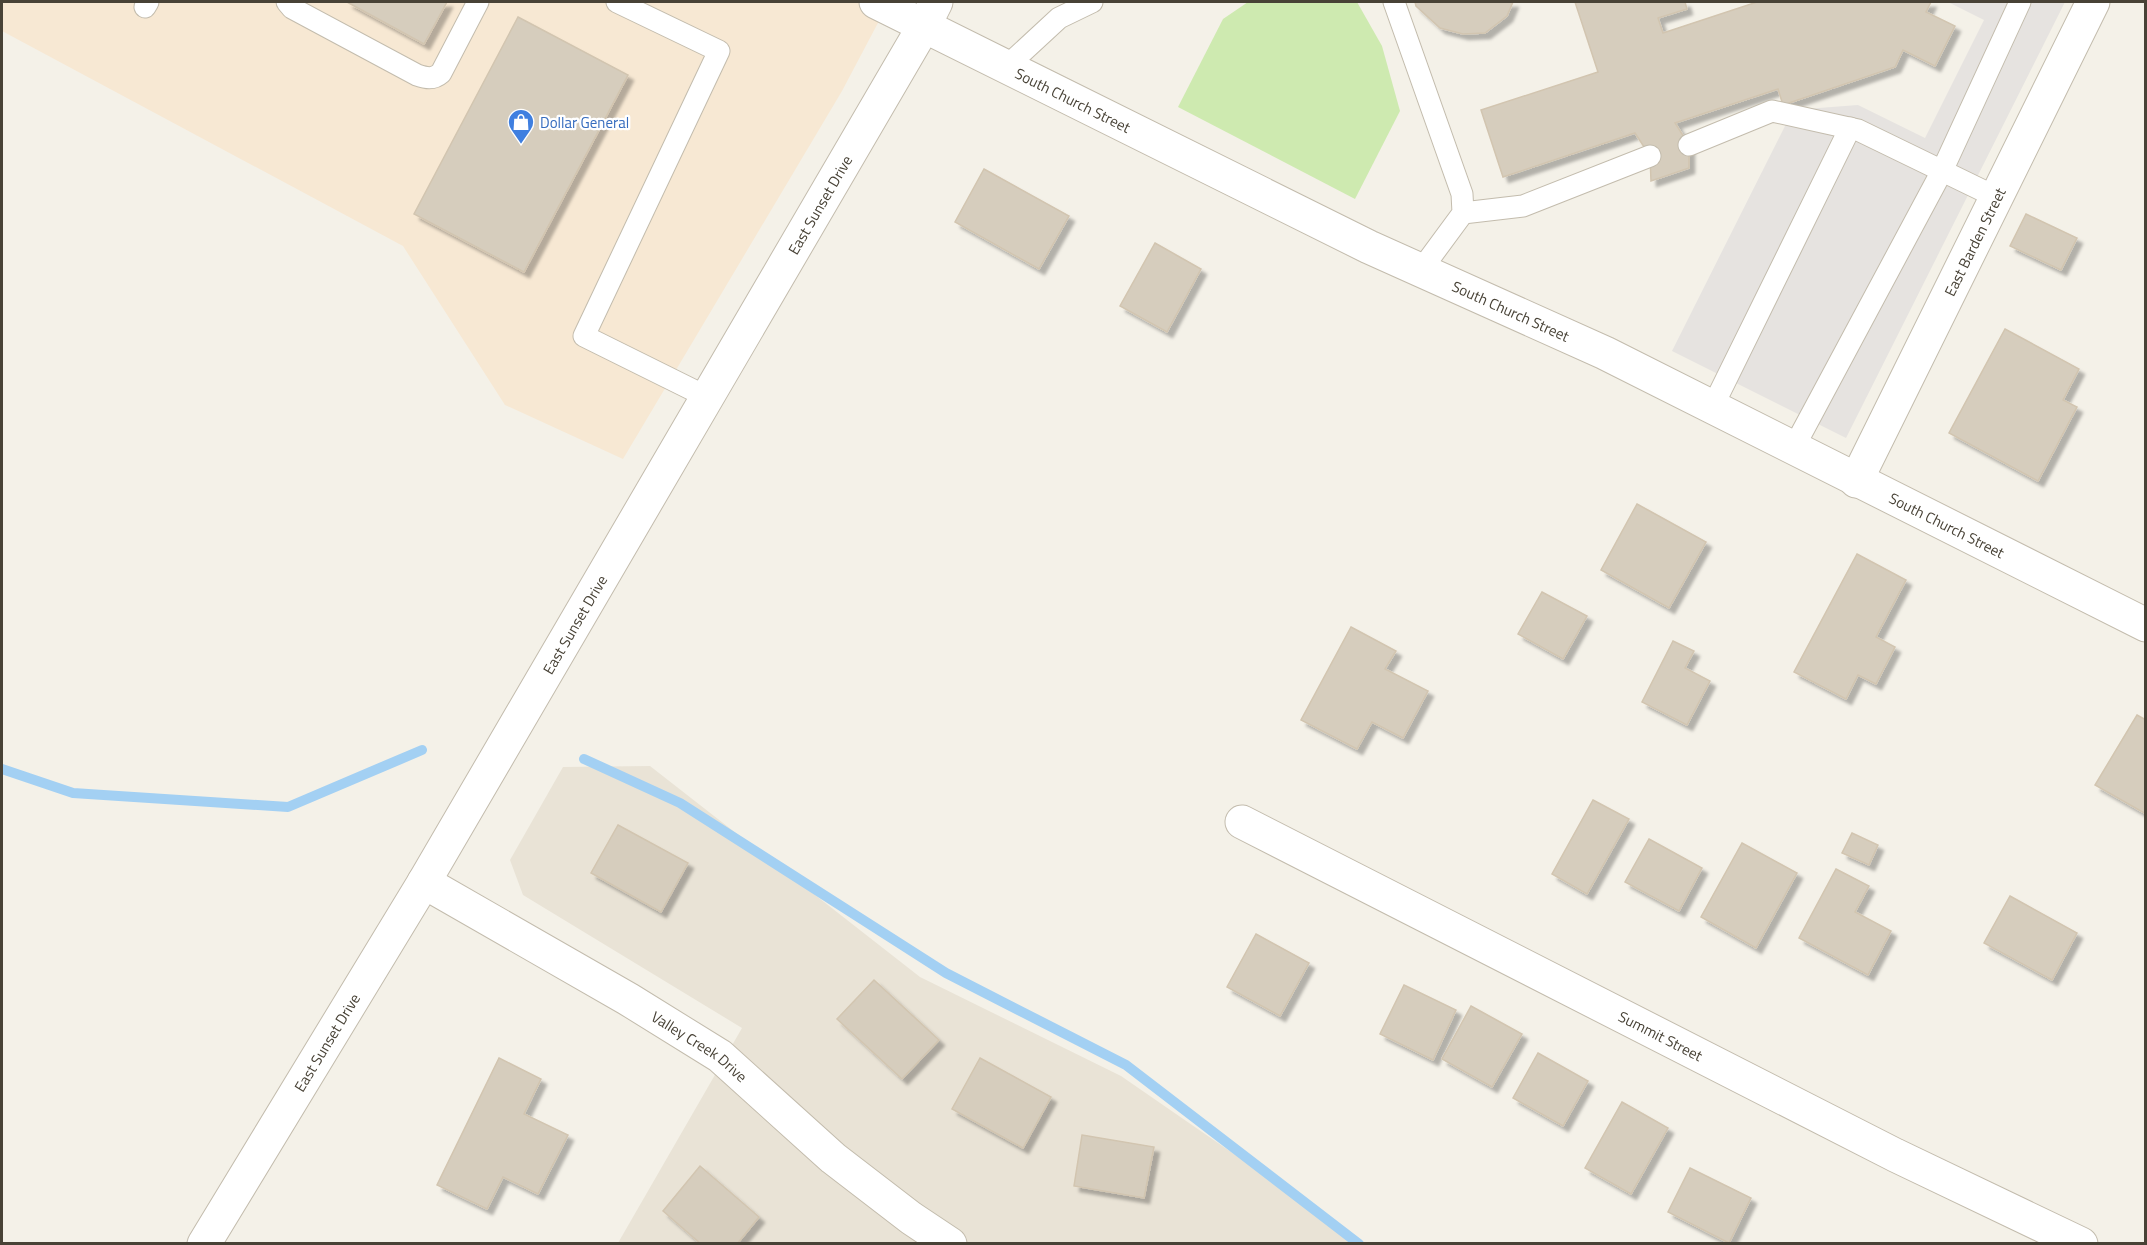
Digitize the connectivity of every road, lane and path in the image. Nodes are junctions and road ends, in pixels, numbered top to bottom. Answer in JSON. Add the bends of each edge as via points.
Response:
{"nodes":[{"id":1,"x":287,"y":2,"type":"edge"},
{"id":2,"x":477,"y":2,"type":"edge"},
{"id":3,"x":617,"y":2,"type":"edge"},
{"id":4,"x":876,"y":2,"type":"edge"},
{"id":5,"x":1092,"y":2,"type":"edge"},
{"id":6,"x":1394,"y":2,"type":"edge"},
{"id":7,"x":2020,"y":2,"type":"edge"},
{"id":8,"x":2093,"y":2,"type":"edge"},
{"id":9,"x":930,"y":14,"type":"edge"},
{"id":10,"x":1006,"y":67,"type":"junction"},
{"id":11,"x":1850,"y":128,"type":"junction"},
{"id":12,"x":1689,"y":145,"type":"dead end"},
{"id":13,"x":1650,"y":156,"type":"dead end"},
{"id":14,"x":1942,"y":171,"type":"junction"},
{"id":15,"x":1996,"y":197,"type":"junction"},
{"id":16,"x":1463,"y":213,"type":"junction"},
{"id":17,"x":1420,"y":270,"type":"junction"},
{"id":18,"x":707,"y":397,"type":"junction"},
{"id":19,"x":1712,"y":408,"type":"junction"},
{"id":20,"x":1793,"y":449,"type":"junction"},
{"id":21,"x":1856,"y":481,"type":"junction"},
{"id":22,"x":2145,"y":625,"type":"edge"},
{"id":23,"x":1242,"y":822,"type":"dead end"},
{"id":24,"x":424,"y":882,"type":"junction"},
{"id":25,"x":204,"y":1244,"type":"edge"},
{"id":26,"x":950,"y":1244,"type":"edge"},
{"id":27,"x":2081,"y":1244,"type":"edge"}],
"edges":[{"from":1,"to":2,"type":"lane","via":[[426,78],[441,74]]},
{"from":3,"to":18,"type":"lane","via":[[719,51],[584,336]]},
{"from":4,"to":9,"type":"street","name":"South Church Street"},
{"from":5,"to":10,"type":"lane","via":[[1059,18]]},
{"from":6,"to":16,"type":"lane","via":[[1462,194]]},
{"from":7,"to":14,"type":"lane"},
{"from":8,"to":15,"type":"street","name":"East Barden Street"},
{"from":9,"to":10,"type":"street","name":"South Church Street"},
{"from":9,"to":18,"type":"street","name":"East Sunset Drive"},
{"from":10,"to":17,"type":"street","name":"South Church Street"},
{"from":11,"to":12,"type":"lane","via":[[1772,111]]},
{"from":11,"to":14,"type":"lane"},
{"from":11,"to":19,"type":"lane"},
{"from":13,"to":16,"type":"lane","via":[[1524,206]]},
{"from":14,"to":15,"type":"lane"},
{"from":14,"to":20,"type":"lane"},
{"from":15,"to":21,"type":"street","name":"East Barden Street"},
{"from":16,"to":17,"type":"lane"},
{"from":17,"to":19,"type":"street","name":"South Church Street","via":[[1605,353]]},
{"from":18,"to":24,"type":"street","name":"East Sunset Drive"},
{"from":19,"to":20,"type":"street","name":"South Church Street"},
{"from":20,"to":21,"type":"street","name":"South Church Street"},
{"from":21,"to":22,"type":"street","name":"South Church Street"},
{"from":23,"to":27,"type":"street","name":"Summit Street","via":[[1894,1155]]},
{"from":24,"to":25,"type":"street","name":"East Sunset Drive"},
{"from":24,"to":26,"type":"street","name":"Valley Creek Drive","via":[[720,1056],[833,1158]]}]}
